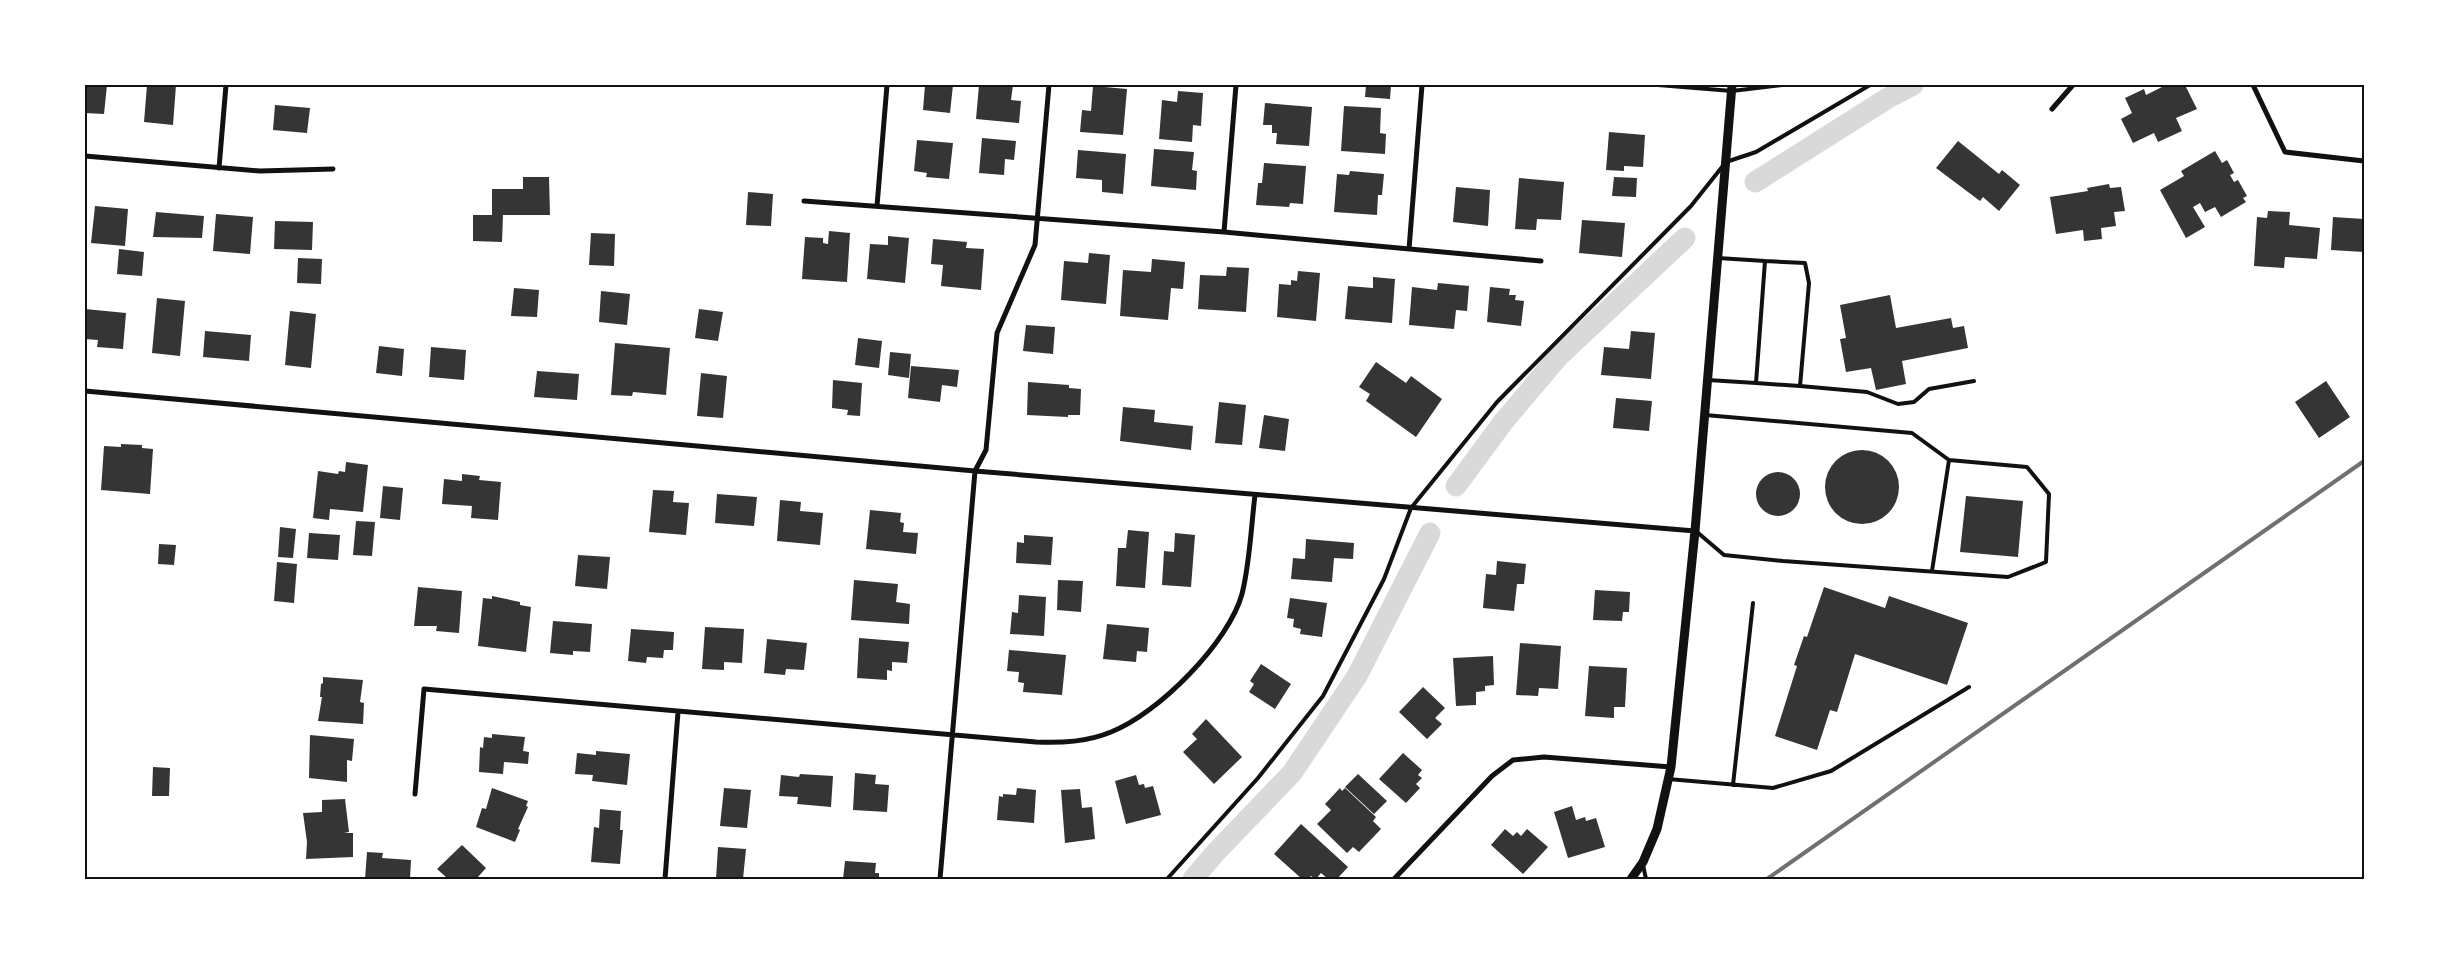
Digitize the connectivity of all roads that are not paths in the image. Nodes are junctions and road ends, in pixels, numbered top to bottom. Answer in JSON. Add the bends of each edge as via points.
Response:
{"nodes":[{"id":1,"x":226,"y":85,"type":"edge"},
{"id":2,"x":887,"y":85,"type":"edge"},
{"id":3,"x":1049,"y":85,"type":"edge"},
{"id":4,"x":1236,"y":85,"type":"edge"},
{"id":5,"x":1422,"y":85,"type":"edge"},
{"id":6,"x":1658,"y":85,"type":"edge"},
{"id":7,"x":1782,"y":85,"type":"edge"},
{"id":8,"x":1870,"y":85,"type":"edge"},
{"id":9,"x":2073,"y":85,"type":"edge"},
{"id":10,"x":2253,"y":85,"type":"edge"},
{"id":11,"x":1732,"y":88,"type":"edge"},
{"id":12,"x":2052,"y":110,"type":"dead end"},
{"id":13,"x":85,"y":156,"type":"edge"},
{"id":14,"x":2364,"y":161,"type":"edge"},
{"id":15,"x":1726,"y":165,"type":"junction"},
{"id":16,"x":219,"y":168,"type":"junction"},
{"id":17,"x":333,"y":169,"type":"dead end"},
{"id":18,"x":804,"y":201,"type":"dead end"},
{"id":19,"x":877,"y":206,"type":"junction"},
{"id":20,"x":1036,"y":218,"type":"junction"},
{"id":21,"x":1224,"y":232,"type":"junction"},
{"id":22,"x":1409,"y":248,"type":"junction"},
{"id":23,"x":1718,"y":258,"type":"junction"},
{"id":24,"x":1541,"y":261,"type":"dead end"},
{"id":25,"x":1765,"y":261,"type":"junction"},
{"id":26,"x":1708,"y":380,"type":"junction"},
{"id":27,"x":1974,"y":381,"type":"dead end"},
{"id":28,"x":1756,"y":384,"type":"junction"},
{"id":29,"x":1800,"y":386,"type":"junction"},
{"id":30,"x":85,"y":391,"type":"edge"},
{"id":31,"x":1705,"y":415,"type":"junction"},
{"id":32,"x":1949,"y":460,"type":"junction"},
{"id":33,"x":975,"y":471,"type":"junction"},
{"id":34,"x":1255,"y":495,"type":"junction"},
{"id":35,"x":1411,"y":508,"type":"junction"},
{"id":36,"x":1695,"y":531,"type":"junction"},
{"id":37,"x":1932,"y":571,"type":"junction"},
{"id":38,"x":1753,"y":603,"type":"dead end"},
{"id":39,"x":1969,"y":687,"type":"dead end"},
{"id":40,"x":678,"y":712,"type":"junction"},
{"id":41,"x":953,"y":735,"type":"junction"},
{"id":42,"x":1670,"y":767,"type":"junction"},
{"id":43,"x":1668,"y":779,"type":"junction"},
{"id":44,"x":1733,"y":785,"type":"junction"},
{"id":45,"x":415,"y":794,"type":"dead end"},
{"id":46,"x":1643,"y":862,"type":"junction"},
{"id":47,"x":665,"y":879,"type":"edge"},
{"id":48,"x":940,"y":879,"type":"edge"},
{"id":49,"x":1167,"y":879,"type":"edge"},
{"id":50,"x":1394,"y":879,"type":"edge"},
{"id":51,"x":1632,"y":879,"type":"edge"},
{"id":52,"x":1646,"y":879,"type":"edge"}],
"edges":[{"from":1,"to":16,"type":"street"},
{"from":2,"to":19,"type":"street"},
{"from":3,"to":20,"type":"street"},
{"from":4,"to":21,"type":"street"},
{"from":5,"to":22,"type":"street"},
{"from":6,"to":11,"type":"lane"},
{"from":7,"to":11,"type":"lane"},
{"from":8,"to":15,"type":"lane","via":[[1756,152]]},
{"from":9,"to":12,"type":"street"},
{"from":10,"to":14,"type":"street","via":[[2286,152]]},
{"from":11,"to":15,"type":"street"},
{"from":13,"to":16,"type":"street"},
{"from":15,"to":23,"type":"street"},
{"from":15,"to":35,"type":"lane","via":[[1691,206],[1497,402]]},
{"from":16,"to":17,"type":"street","via":[[278,172]]},
{"from":18,"to":19,"type":"street"},
{"from":19,"to":20,"type":"street"},
{"from":20,"to":21,"type":"street"},
{"from":20,"to":33,"type":"street","via":[[1035,245],[997,333],[986,450]]},
{"from":21,"to":22,"type":"street"},
{"from":22,"to":24,"type":"street"},
{"from":23,"to":25,"type":"lane"},
{"from":23,"to":26,"type":"street"},
{"from":25,"to":28,"type":"lane"},
{"from":25,"to":29,"type":"lane","via":[[1805,263],[1810,283]]},
{"from":26,"to":28,"type":"lane"},
{"from":26,"to":31,"type":"street"},
{"from":27,"to":29,"type":"lane","via":[[1929,389],[1914,402],[1898,404],[1867,392]]},
{"from":28,"to":29,"type":"lane"},
{"from":30,"to":33,"type":"street"},
{"from":31,"to":32,"type":"lane","via":[[1912,433]]},
{"from":31,"to":36,"type":"street"},
{"from":32,"to":37,"type":"lane"},
{"from":32,"to":37,"type":"lane","via":[[2027,467],[2049,494],[2046,562],[2008,577]]},
{"from":33,"to":34,"type":"street"},
{"from":33,"to":41,"type":"street"},
{"from":34,"to":35,"type":"street"},
{"from":34,"to":41,"type":"street","via":[[1246,571],[1235,614],[1196,667],[1138,718],[1112,732],[1060,743]]},
{"from":35,"to":36,"type":"street"},
{"from":35,"to":49,"type":"lane","via":[[1384,579],[1323,696],[1258,778]]},
{"from":36,"to":37,"type":"lane","via":[[1724,555]]},
{"from":36,"to":42,"type":"street"},
{"from":38,"to":44,"type":"lane"},
{"from":39,"to":44,"type":"lane","via":[[1831,771],[1773,788]]},
{"from":40,"to":41,"type":"street"},
{"from":40,"to":45,"type":"street","via":[[424,690]]},
{"from":40,"to":47,"type":"street"},
{"from":41,"to":48,"type":"street"},
{"from":42,"to":43,"type":"street"},
{"from":42,"to":50,"type":"street","via":[[1544,757],[1513,760],[1492,776]]},
{"from":43,"to":44,"type":"lane"},
{"from":43,"to":46,"type":"street","via":[[1657,829]]},
{"from":46,"to":51,"type":"street"},
{"from":46,"to":52,"type":"lane"}]}
